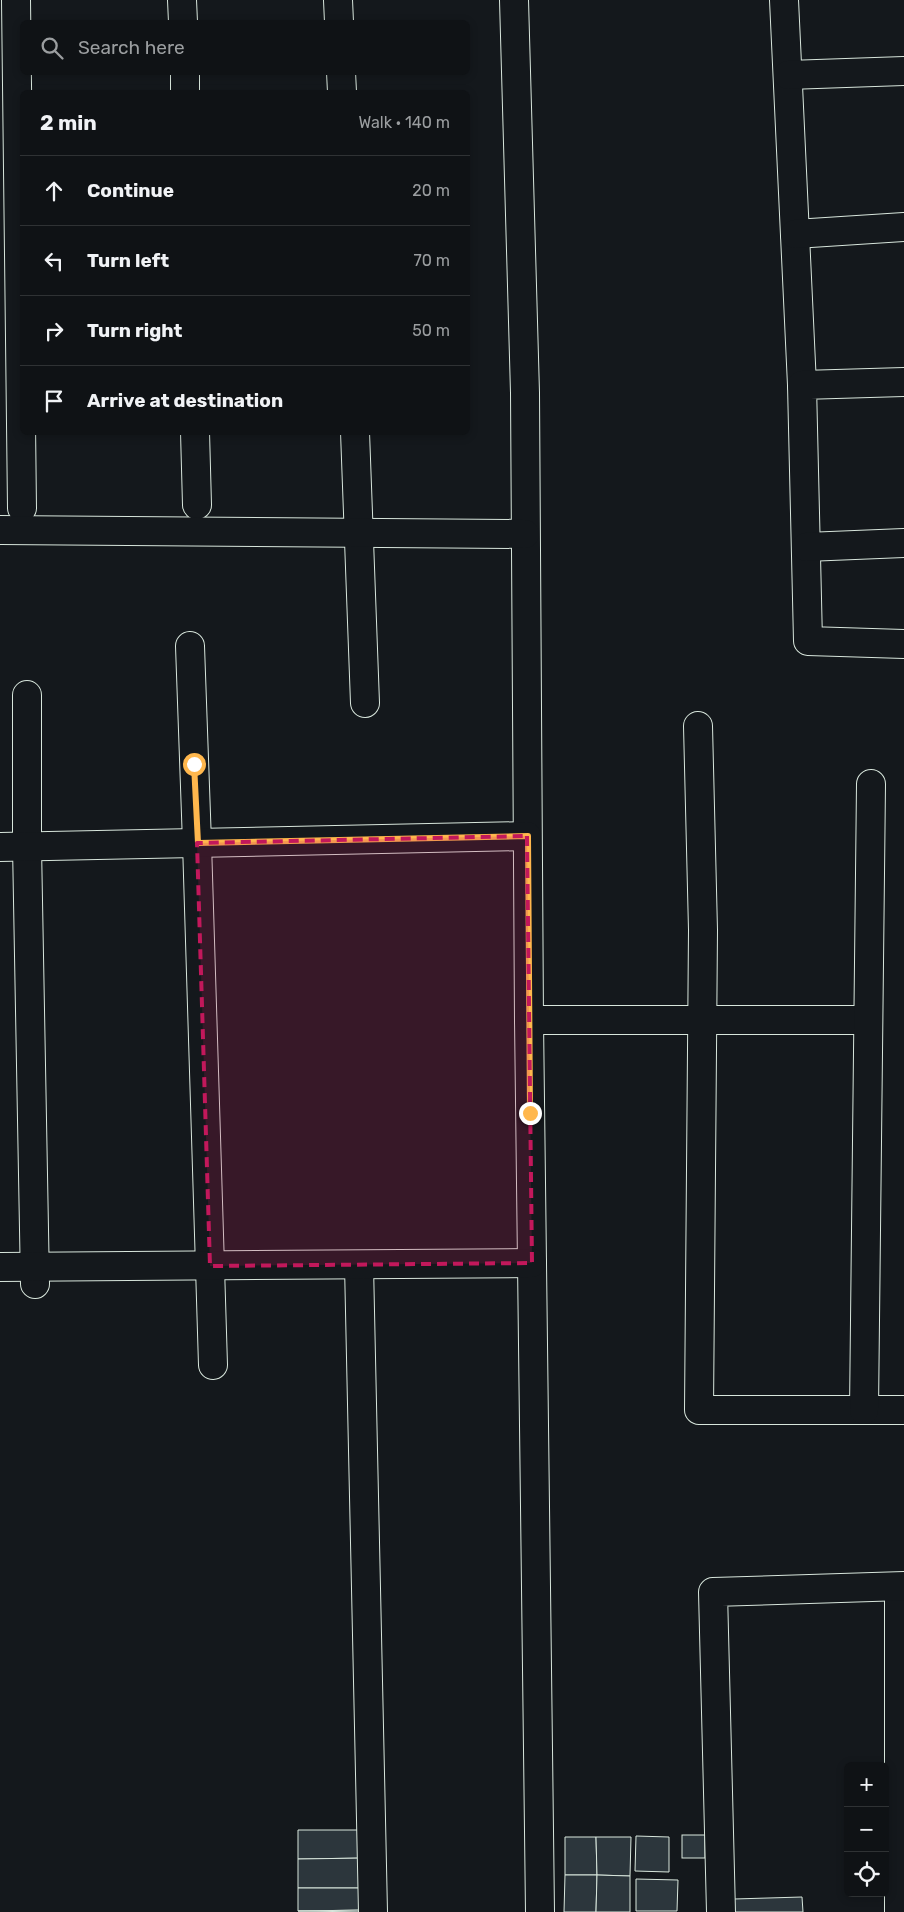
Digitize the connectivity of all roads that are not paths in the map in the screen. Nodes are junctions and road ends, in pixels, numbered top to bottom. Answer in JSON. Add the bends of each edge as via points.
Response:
{"nodes":[{"id":1,"x":16,"y":0,"type":"edge"},
{"id":2,"x":182,"y":0,"type":"edge"},
{"id":3,"x":338,"y":0,"type":"edge"},
{"id":4,"x":514,"y":0,"type":"edge"},
{"id":5,"x":784,"y":0,"type":"edge"},
{"id":6,"x":183,"y":20,"type":"edge"},
{"id":7,"x":339,"y":20,"type":"edge"},
{"id":8,"x":904,"y":71,"type":"edge"},
{"id":9,"x":185,"y":75,"type":"edge"},
{"id":10,"x":341,"y":75,"type":"edge"},
{"id":11,"x":788,"y":75,"type":"junction"},
{"id":12,"x":185,"y":90,"type":"edge"},
{"id":13,"x":342,"y":90,"type":"edge"},
{"id":14,"x":904,"y":227,"type":"edge"},
{"id":15,"x":795,"y":234,"type":"junction"},
{"id":16,"x":20,"y":339,"type":"edge"},
{"id":17,"x":904,"y":382,"type":"edge"},
{"id":18,"x":802,"y":385,"type":"junction"},
{"id":19,"x":21,"y":435,"type":"edge"},
{"id":20,"x":195,"y":435,"type":"edge"},
{"id":21,"x":355,"y":435,"type":"edge"},
{"id":22,"x":198,"y":505,"type":"dead end"},
{"id":23,"x":22,"y":508,"type":"dead end"},
{"id":24,"x":0,"y":530,"type":"edge"},
{"id":25,"x":358,"y":532,"type":"junction"},
{"id":26,"x":526,"y":534,"type":"junction"},
{"id":27,"x":904,"y":543,"type":"edge"},
{"id":28,"x":806,"y":546,"type":"junction"},
{"id":29,"x":904,"y":644,"type":"edge"},
{"id":30,"x":190,"y":646,"type":"dead end"},
{"id":31,"x":27,"y":695,"type":"dead end"},
{"id":32,"x":365,"y":703,"type":"dead end"},
{"id":33,"x":698,"y":726,"type":"dead end"},
{"id":34,"x":871,"y":784,"type":"dead end"},
{"id":35,"x":528,"y":836,"type":"junction"},
{"id":36,"x":198,"y":843,"type":"junction"},
{"id":37,"x":0,"y":846,"type":"edge"},
{"id":38,"x":27,"y":846,"type":"junction"},
{"id":39,"x":529,"y":1020,"type":"junction"},
{"id":40,"x":702,"y":1020,"type":"junction"},
{"id":41,"x":868,"y":1020,"type":"junction"},
{"id":42,"x":532,"y":1264,"type":"junction"},
{"id":43,"x":359,"y":1265,"type":"junction"},
{"id":44,"x":210,"y":1266,"type":"junction"},
{"id":45,"x":0,"y":1267,"type":"edge"},
{"id":46,"x":35,"y":1276,"type":"junction"},
{"id":47,"x":213,"y":1365,"type":"dead end"},
{"id":48,"x":864,"y":1410,"type":"junction"},
{"id":49,"x":904,"y":1410,"type":"edge"},
{"id":50,"x":901,"y":1586,"type":"edge"},
{"id":51,"x":373,"y":1912,"type":"edge"},
{"id":52,"x":540,"y":1912,"type":"edge"},
{"id":53,"x":721,"y":1912,"type":"edge"},
{"id":54,"x":899,"y":1912,"type":"edge"}],
"edges":[{"from":1,"to":16,"type":"street"},
{"from":2,"to":6,"type":"street"},
{"from":3,"to":7,"type":"street"},
{"from":4,"to":26,"type":"street"},
{"from":5,"to":11,"type":"street"},
{"from":8,"to":11,"type":"street"},
{"from":9,"to":12,"type":"street"},
{"from":10,"to":13,"type":"street"},
{"from":11,"to":15,"type":"street"},
{"from":14,"to":15,"type":"street"},
{"from":15,"to":18,"type":"street"},
{"from":17,"to":18,"type":"street"},
{"from":18,"to":28,"type":"street"},
{"from":19,"to":23,"type":"street"},
{"from":20,"to":22,"type":"street"},
{"from":21,"to":25,"type":"street"},
{"from":24,"to":25,"type":"street"},
{"from":25,"to":26,"type":"street"},
{"from":25,"to":32,"type":"street"},
{"from":26,"to":35,"type":"street"},
{"from":27,"to":28,"type":"street"},
{"from":28,"to":29,"type":"street","via":[[808,641]]},
{"from":30,"to":36,"type":"street"},
{"from":31,"to":38,"type":"street"},
{"from":33,"to":40,"type":"street"},
{"from":34,"to":41,"type":"street"},
{"from":35,"to":36,"type":"street"},
{"from":35,"to":39,"type":"street"},
{"from":36,"to":38,"type":"street"},
{"from":36,"to":44,"type":"street"},
{"from":37,"to":38,"type":"street"},
{"from":38,"to":46,"type":"street"},
{"from":39,"to":40,"type":"street"},
{"from":39,"to":42,"type":"street"},
{"from":40,"to":41,"type":"street"},
{"from":40,"to":48,"type":"street","via":[[699,1410]]},
{"from":41,"to":48,"type":"street"},
{"from":42,"to":43,"type":"street"},
{"from":42,"to":52,"type":"street"},
{"from":43,"to":44,"type":"street"},
{"from":43,"to":51,"type":"street"},
{"from":44,"to":46,"type":"street"},
{"from":44,"to":47,"type":"street"},
{"from":45,"to":46,"type":"street"},
{"from":48,"to":49,"type":"street"},
{"from":50,"to":53,"type":"street","via":[[713,1592]]},
{"from":50,"to":54,"type":"street"}]}
